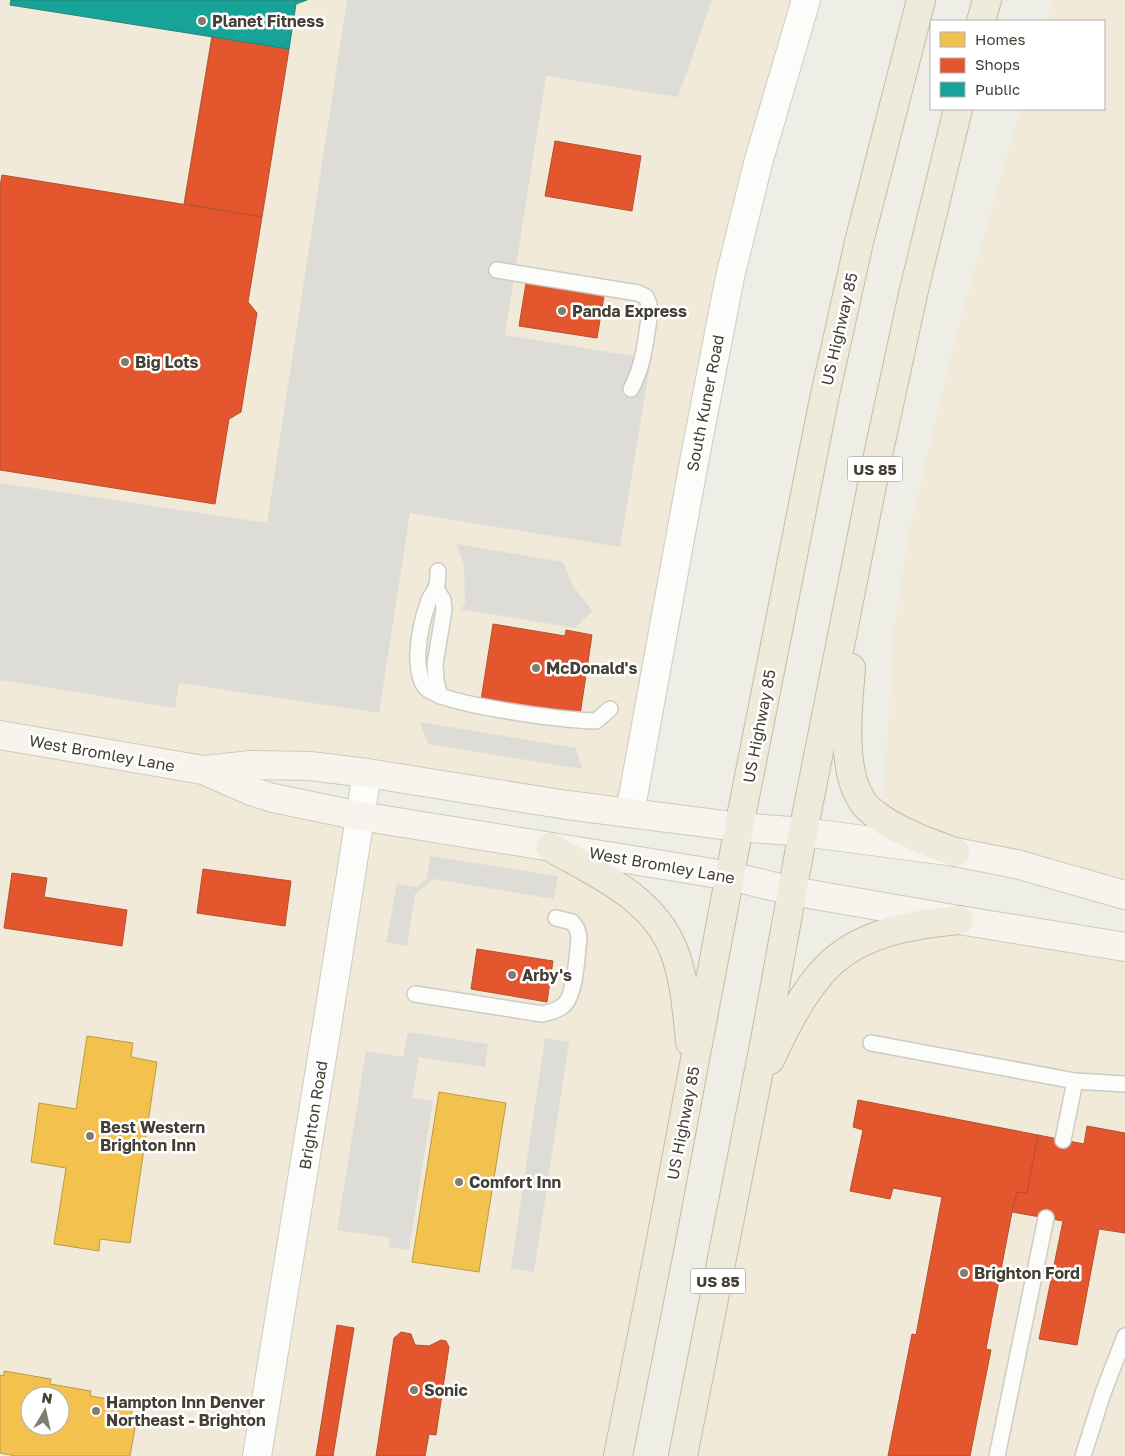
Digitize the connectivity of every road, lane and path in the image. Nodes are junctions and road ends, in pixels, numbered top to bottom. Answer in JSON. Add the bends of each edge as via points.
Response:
{"nodes":[{"id":1,"x":806,"y":0,"type":"edge"},
{"id":2,"x":921,"y":0,"type":"edge"},
{"id":3,"x":987,"y":0,"type":"edge"},
{"id":4,"x":981,"y":20,"type":"edge"},
{"id":5,"x":958,"y":110,"type":"edge"},
{"id":6,"x":497,"y":270,"type":"dead end"},
{"id":7,"x":631,"y":389,"type":"dead end"},
{"id":8,"x":862,"y":536,"type":"junction"},
{"id":9,"x":438,"y":571,"type":"dead end"},
{"id":10,"x":610,"y":709,"type":"dead end"},
{"id":11,"x":0,"y":736,"type":"edge"},
{"id":12,"x":203,"y":770,"type":"junction"},
{"id":13,"x":367,"y":773,"type":"junction"},
{"id":14,"x":630,"y":813,"type":"junction"},
{"id":15,"x":360,"y":816,"type":"junction"},
{"id":16,"x":739,"y":827,"type":"junction"},
{"id":17,"x":803,"y":832,"type":"junction"},
{"id":18,"x":550,"y":847,"type":"junction"},
{"id":19,"x":955,"y":852,"type":"junction"},
{"id":20,"x":730,"y":876,"type":"junction"},
{"id":21,"x":792,"y":891,"type":"junction"},
{"id":22,"x":1125,"y":895,"type":"edge"},
{"id":23,"x":556,"y":918,"type":"dead end"},
{"id":24,"x":959,"y":920,"type":"junction"},
{"id":25,"x":1125,"y":946,"type":"edge"},
{"id":26,"x":414,"y":994,"type":"dead end"},
{"id":27,"x":871,"y":1043,"type":"dead end"},
{"id":28,"x":693,"y":1074,"type":"junction"},
{"id":29,"x":1075,"y":1080,"type":"junction"},
{"id":30,"x":1125,"y":1084,"type":"edge"},
{"id":31,"x":752,"y":1106,"type":"junction"},
{"id":32,"x":1062,"y":1140,"type":"dead end"},
{"id":33,"x":1046,"y":1218,"type":"dead end"},
{"id":34,"x":1125,"y":1336,"type":"edge"},
{"id":35,"x":257,"y":1456,"type":"edge"},
{"id":36,"x":618,"y":1456,"type":"edge"},
{"id":37,"x":684,"y":1456,"type":"edge"},
{"id":38,"x":997,"y":1456,"type":"edge"},
{"id":39,"x":1083,"y":1456,"type":"edge"}],
"edges":[{"from":1,"to":14,"type":"street","name":"South Kuner Road","via":[[758,163],[730,277]]},
{"from":2,"to":16,"type":"highway","name":"US Highway 85","via":[[835,347]]},
{"from":3,"to":4,"type":"highway"},
{"from":5,"to":8,"type":"highway","number":"US 85","via":[[896,365]]},
{"from":6,"to":7,"type":"lane","via":[[638,293],[646,297],[650,312],[642,361]]},
{"from":8,"to":17,"type":"highway","number":"US 85"},
{"from":8,"to":19,"type":"highway","via":[[847,737],[856,789],[860,799],[882,820]]},
{"from":9,"to":10,"type":"lane","via":[[436,588],[444,610],[435,664],[440,696],[459,702],[572,720],[596,721]]},
{"from":11,"to":12,"type":"main road","name":"West Bromley Lane"},
{"from":12,"to":13,"type":"main road","name":"West Bromley Lane","via":[[279,764]]},
{"from":12,"to":15,"type":"main road","name":"West Bromley Lane","via":[[273,798]]},
{"from":13,"to":14,"type":"main road","name":"West Bromley Lane"},
{"from":13,"to":15,"type":"street","name":"Brighton Road"},
{"from":14,"to":16,"type":"main road","name":"West Bromley Lane"},
{"from":15,"to":18,"type":"main road","name":"West Bromley Lane"},
{"from":15,"to":35,"type":"street","name":"Brighton Road"},
{"from":16,"to":17,"type":"main road","name":"West Bromley Lane"},
{"from":16,"to":20,"type":"highway","name":"US Highway 85"},
{"from":17,"to":19,"type":"main road","name":"West Bromley Lane"},
{"from":17,"to":21,"type":"highway","number":"US 85"},
{"from":18,"to":20,"type":"main road","name":"West Bromley Lane"},
{"from":18,"to":28,"type":"highway","via":[[633,897],[666,934],[682,979]]},
{"from":19,"to":22,"type":"main road","name":"West Bromley Lane","via":[[1016,864]]},
{"from":20,"to":21,"type":"main road","name":"West Bromley Lane"},
{"from":20,"to":28,"type":"highway","name":"US Highway 85"},
{"from":21,"to":24,"type":"main road","name":"West Bromley Lane"},
{"from":21,"to":31,"type":"highway","number":"US 85"},
{"from":23,"to":26,"type":"lane","via":[[572,922],[579,938],[570,995],[556,1010],[542,1014]]},
{"from":24,"to":25,"type":"main road","name":"West Bromley Lane"},
{"from":24,"to":31,"type":"highway","via":[[918,925],[879,935],[830,964],[786,1028]]},
{"from":27,"to":29,"type":"lane"},
{"from":28,"to":36,"type":"highway","name":"US Highway 85"},
{"from":29,"to":30,"type":"lane"},
{"from":29,"to":32,"type":"lane"},
{"from":31,"to":37,"type":"highway","number":"US 85"},
{"from":33,"to":38,"type":"lane"},
{"from":34,"to":39,"type":"lane"}]}
